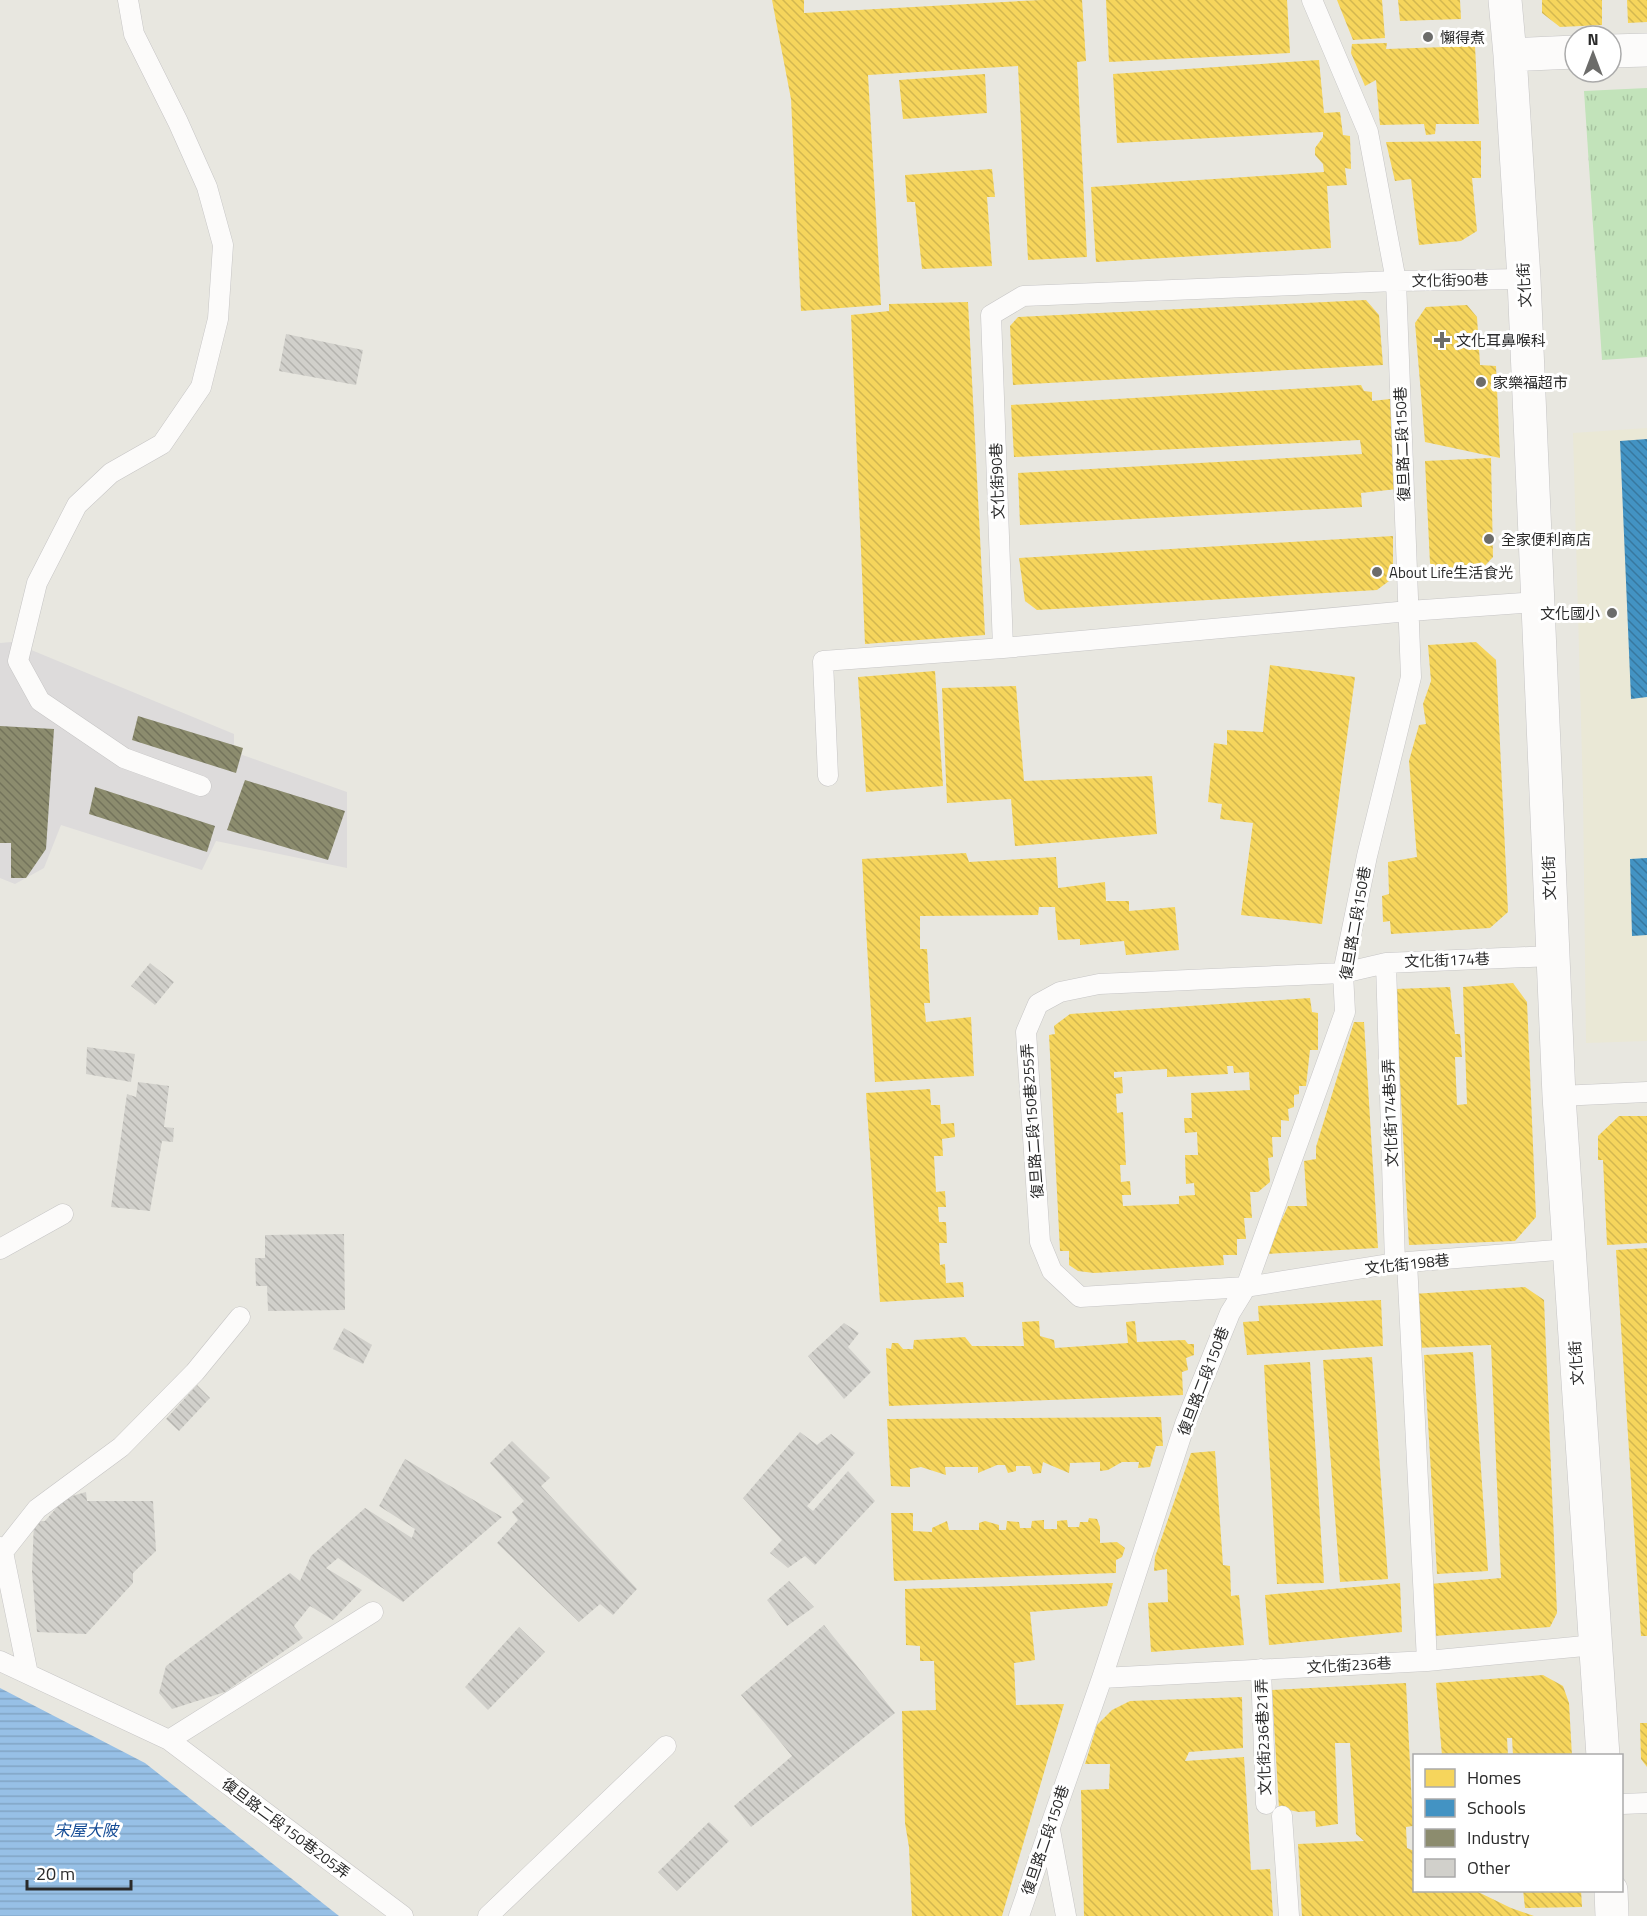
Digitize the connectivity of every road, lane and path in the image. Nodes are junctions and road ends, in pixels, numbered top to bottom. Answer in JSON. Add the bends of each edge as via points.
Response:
{"nodes":[{"id":1,"x":128,"y":0,"type":"edge"},
{"id":2,"x":1312,"y":0,"type":"edge"},
{"id":3,"x":1505,"y":0,"type":"edge"},
{"id":4,"x":1647,"y":50,"type":"edge"},
{"id":5,"x":1623,"y":51,"type":"edge"},
{"id":6,"x":1563,"y":53,"type":"edge"},
{"id":7,"x":1510,"y":55,"type":"junction"},
{"id":8,"x":1524,"y":279,"type":"junction"},
{"id":9,"x":1396,"y":281,"type":"junction"},
{"id":10,"x":1537,"y":602,"type":"junction"},
{"id":11,"x":1409,"y":611,"type":"junction"},
{"id":12,"x":1003,"y":648,"type":"junction"},
{"id":13,"x":828,"y":776,"type":"dead end"},
{"id":14,"x":201,"y":786,"type":"dead end"},
{"id":15,"x":1552,"y":956,"type":"junction"},
{"id":16,"x":1386,"y":963,"type":"junction"},
{"id":17,"x":1343,"y":973,"type":"junction"},
{"id":18,"x":1647,"y":1092,"type":"edge"},
{"id":19,"x":1559,"y":1096,"type":"junction"},
{"id":20,"x":63,"y":1214,"type":"dead end"},
{"id":21,"x":0,"y":1249,"type":"edge"},
{"id":22,"x":1569,"y":1249,"type":"junction"},
{"id":23,"x":1401,"y":1263,"type":"junction"},
{"id":24,"x":1246,"y":1287,"type":"junction"},
{"id":25,"x":240,"y":1317,"type":"dead end"},
{"id":26,"x":2,"y":1549,"type":"edge"},
{"id":27,"x":373,"y":1612,"type":"dead end"},
{"id":28,"x":1595,"y":1645,"type":"junction"},
{"id":29,"x":1427,"y":1660,"type":"junction"},
{"id":30,"x":0,"y":1661,"type":"edge"},
{"id":31,"x":1261,"y":1669,"type":"junction"},
{"id":32,"x":28,"y":1674,"type":"junction"},
{"id":33,"x":1102,"y":1678,"type":"junction"},
{"id":34,"x":169,"y":1740,"type":"junction"},
{"id":35,"x":666,"y":1746,"type":"dead end"},
{"id":36,"x":1603,"y":1754,"type":"edge"},
{"id":37,"x":1647,"y":1803,"type":"edge"},
{"id":38,"x":1266,"y":1804,"type":"dead end"},
{"id":39,"x":1623,"y":1804,"type":"edge"},
{"id":40,"x":1282,"y":1816,"type":"dead end"},
{"id":41,"x":1049,"y":1827,"type":"junction"},
{"id":42,"x":1611,"y":1892,"type":"edge"},
{"id":43,"x":403,"y":1916,"type":"edge"},
{"id":44,"x":488,"y":1916,"type":"edge"},
{"id":45,"x":1019,"y":1916,"type":"edge"},
{"id":46,"x":1066,"y":1916,"type":"edge"},
{"id":47,"x":1289,"y":1916,"type":"edge"},
{"id":48,"x":1612,"y":1916,"type":"edge"}],
"edges":[{"from":1,"to":14,"type":"lane","via":[[134,34],[207,187],[223,245],[218,319],[201,387],[162,444],[111,473],[77,505],[37,583],[18,661],[40,701],[124,758]]},
{"from":2,"to":9,"type":"lane","name":"復旦路二段150巷","via":[[1368,132]]},
{"from":3,"to":7,"type":"street","name":"文化街"},
{"from":4,"to":5,"type":"street"},
{"from":6,"to":7,"type":"street"},
{"from":7,"to":8,"type":"street","name":"文化街"},
{"from":8,"to":9,"type":"lane","name":"文化街90巷"},
{"from":8,"to":10,"type":"street","name":"文化街"},
{"from":9,"to":11,"type":"lane","name":"復旦路二段150巷"},
{"from":9,"to":12,"type":"lane","name":"文化街90巷","via":[[1023,296],[991,315]]},
{"from":10,"to":11,"type":"lane"},
{"from":10,"to":15,"type":"street","name":"文化街"},
{"from":11,"to":12,"type":"lane"},
{"from":11,"to":17,"type":"lane","name":"復旦路二段150巷","via":[[1411,677],[1367,855]]},
{"from":12,"to":13,"type":"lane","via":[[823,661]]},
{"from":15,"to":16,"type":"lane","name":"文化街174巷"},
{"from":15,"to":19,"type":"street","name":"文化街"},
{"from":16,"to":17,"type":"lane","name":"文化街174巷"},
{"from":16,"to":23,"type":"lane","name":"文化街174巷5弄"},
{"from":17,"to":24,"type":"lane","name":"復旦路二段150巷","via":[[1345,1012]]},
{"from":17,"to":24,"type":"lane","name":"復旦路二段150巷255弄","via":[[1099,984],[1060,992],[1038,1005],[1026,1032],[1040,1242],[1052,1271],[1080,1297]]},
{"from":18,"to":19,"type":"lane"},
{"from":19,"to":22,"type":"street","name":"文化街"},
{"from":20,"to":21,"type":"lane"},
{"from":22,"to":23,"type":"lane","name":"文化街198巷"},
{"from":22,"to":28,"type":"street","name":"文化街"},
{"from":23,"to":24,"type":"lane","name":"文化街198巷"},
{"from":23,"to":29,"type":"lane","name":"文化街174巷5弄"},
{"from":24,"to":33,"type":"lane","name":"復旦路二段150巷","via":[[1230,1313],[1185,1425]]},
{"from":25,"to":26,"type":"lane","via":[[195,1372],[121,1447],[37,1509]]},
{"from":26,"to":32,"type":"lane"},
{"from":27,"to":34,"type":"lane"},
{"from":28,"to":29,"type":"lane","name":"文化街236巷"},
{"from":28,"to":36,"type":"street","name":"文化街"},
{"from":29,"to":31,"type":"lane","name":"文化街236巷"},
{"from":30,"to":32,"type":"lane","name":"復旦路二段150巷205弄"},
{"from":31,"to":33,"type":"lane","name":"文化街236巷"},
{"from":31,"to":38,"type":"lane","name":"文化街236巷21弄"},
{"from":32,"to":34,"type":"lane","name":"復旦路二段150巷205弄"},
{"from":33,"to":41,"type":"lane","name":"復旦路二段150巷"},
{"from":34,"to":43,"type":"lane","name":"復旦路二段150巷205弄"},
{"from":35,"to":44,"type":"lane"},
{"from":37,"to":39,"type":"lane"},
{"from":40,"to":47,"type":"lane"},
{"from":41,"to":45,"type":"lane","name":"復旦路二段150巷"},
{"from":41,"to":46,"type":"lane"},
{"from":42,"to":48,"type":"street"}]}
